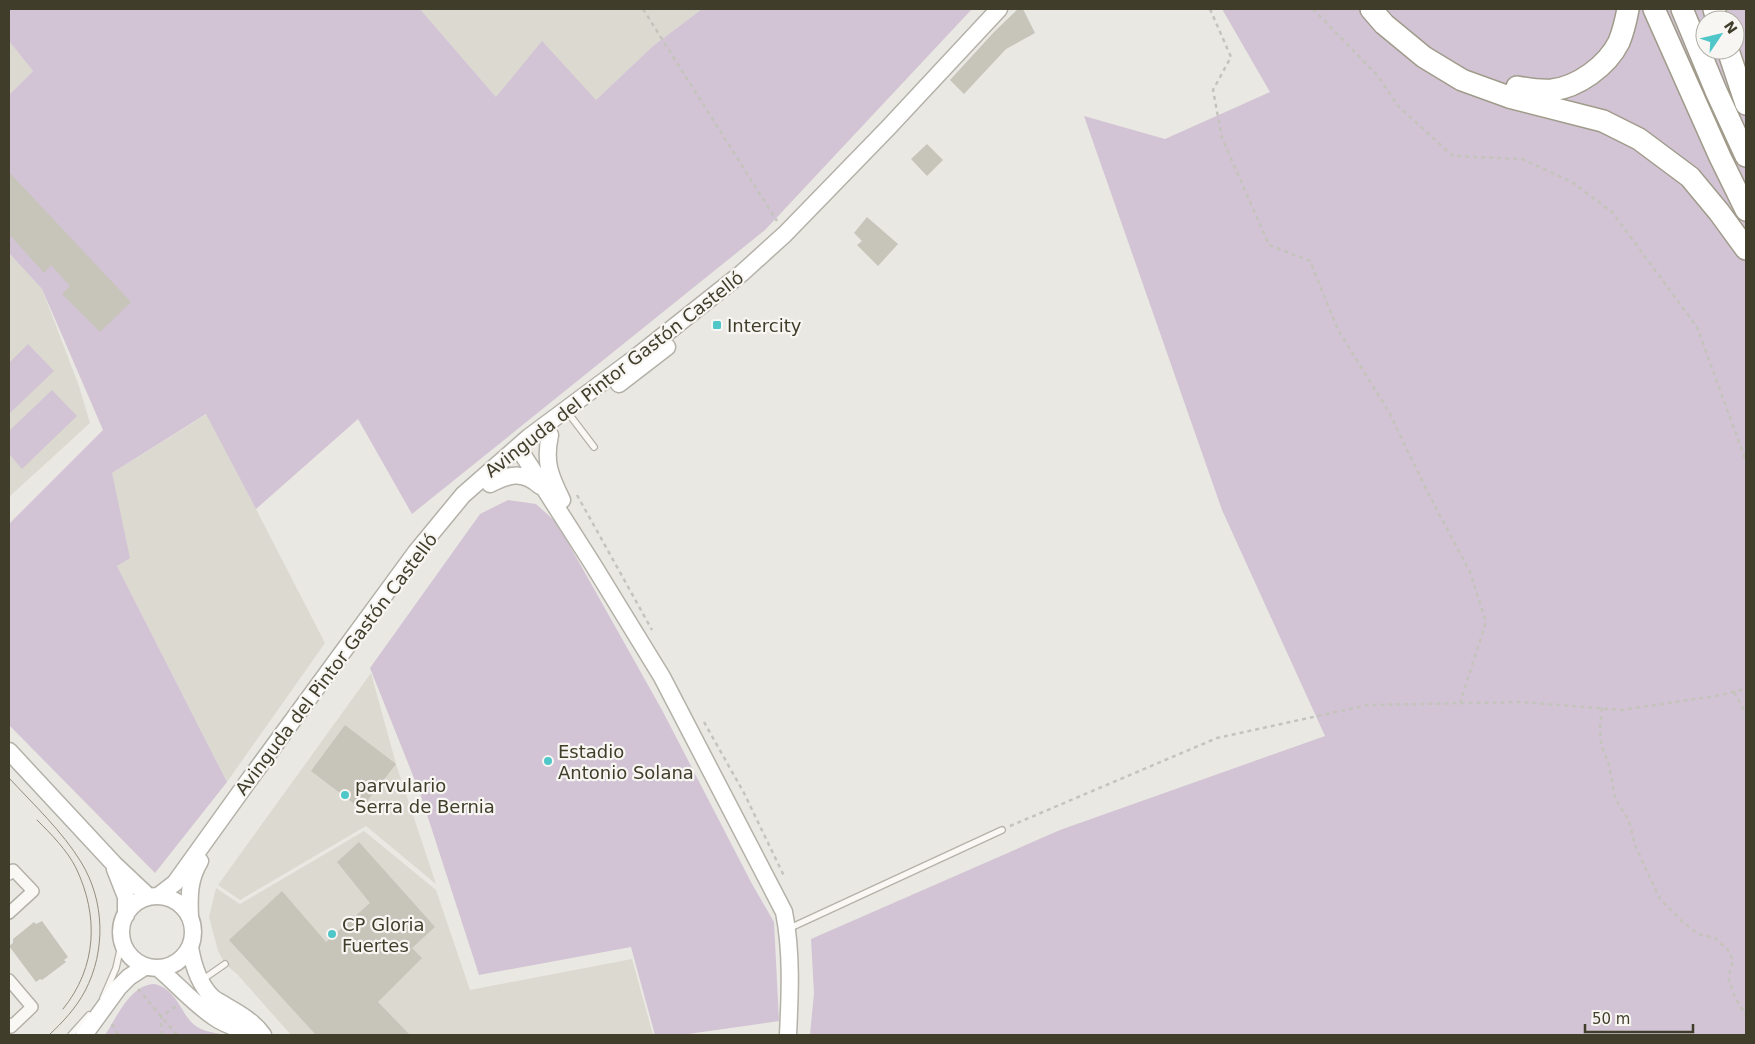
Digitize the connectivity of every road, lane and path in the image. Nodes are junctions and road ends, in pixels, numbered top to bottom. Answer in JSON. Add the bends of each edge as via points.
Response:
{"nodes":[{"id":1,"x":642,"y":9,"type":"edge"},
{"id":2,"x":999,"y":9,"type":"edge"},
{"id":3,"x":1210,"y":9,"type":"edge"},
{"id":4,"x":1313,"y":9,"type":"edge"},
{"id":5,"x":1371,"y":9,"type":"edge"},
{"id":6,"x":1388,"y":9,"type":"edge"},
{"id":7,"x":1628,"y":9,"type":"edge"},
{"id":8,"x":1654,"y":9,"type":"edge"},
{"id":9,"x":1682,"y":9,"type":"edge"},
{"id":10,"x":1731,"y":60,"type":"edge"},
{"id":11,"x":1746,"y":104,"type":"edge"},
{"id":12,"x":888,"y":128,"type":"junction"},
{"id":13,"x":1746,"y":156,"type":"edge"},
{"id":14,"x":1746,"y":210,"type":"edge"},
{"id":15,"x":785,"y":234,"type":"junction"},
{"id":16,"x":1746,"y":250,"type":"edge"},
{"id":17,"x":572,"y":418,"type":"junction"},
{"id":18,"x":549,"y":429,"type":"junction"},
{"id":19,"x":594,"y":447,"type":"dead end"},
{"id":20,"x":523,"y":455,"type":"junction"},
{"id":21,"x":1746,"y":461,"type":"edge"},
{"id":22,"x":490,"y":484,"type":"junction"},
{"id":23,"x":573,"y":488,"type":"dead end"},
{"id":24,"x":547,"y":492,"type":"junction"},
{"id":25,"x":592,"y":563,"type":"junction"},
{"id":26,"x":654,"y":633,"type":"dead end"},
{"id":27,"x":1746,"y":689,"type":"edge"},
{"id":28,"x":1734,"y":692,"type":"junction"},
{"id":29,"x":1460,"y":703,"type":"junction"},
{"id":30,"x":1602,"y":708,"type":"junction"},
{"id":31,"x":1746,"y":714,"type":"edge"},
{"id":32,"x":702,"y":718,"type":"dead end"},
{"id":33,"x":9,"y":752,"type":"edge"},
{"id":34,"x":1002,"y":830,"type":"joint"},
{"id":35,"x":114,"y":864,"type":"junction"},
{"id":36,"x":9,"y":874,"type":"edge"},
{"id":37,"x":784,"y":876,"type":"dead end"},
{"id":38,"x":153,"y":897,"type":"junction"},
{"id":39,"x":9,"y":913,"type":"edge"},
{"id":40,"x":126,"y":916,"type":"junction"},
{"id":41,"x":190,"y":917,"type":"junction"},
{"id":42,"x":788,"y":929,"type":"junction"},
{"id":43,"x":122,"y":941,"type":"junction"},
{"id":44,"x":190,"y":947,"type":"junction"},
{"id":45,"x":225,"y":964,"type":"dead end"},
{"id":46,"x":152,"y":967,"type":"junction"},
{"id":47,"x":9,"y":980,"type":"edge"},
{"id":48,"x":201,"y":982,"type":"junction"},
{"id":49,"x":138,"y":989,"type":"dead end"},
{"id":50,"x":179,"y":1003,"type":"dead end"},
{"id":51,"x":97,"y":1005,"type":"dead end"},
{"id":52,"x":92,"y":1011,"type":"dead end"},
{"id":53,"x":1746,"y":1016,"type":"edge"},
{"id":54,"x":161,"y":1017,"type":"junction"},
{"id":55,"x":9,"y":1024,"type":"edge"},
{"id":56,"x":112,"y":1024,"type":"dead end"},
{"id":57,"x":71,"y":1035,"type":"edge"},
{"id":58,"x":84,"y":1035,"type":"edge"},
{"id":59,"x":118,"y":1035,"type":"edge"},
{"id":60,"x":162,"y":1035,"type":"edge"},
{"id":61,"x":177,"y":1035,"type":"edge"},
{"id":62,"x":253,"y":1035,"type":"edge"},
{"id":63,"x":263,"y":1035,"type":"edge"},
{"id":64,"x":788,"y":1035,"type":"edge"}],
"edges":[{"from":1,"to":15,"type":"path"},
{"from":2,"to":12,"type":"main road","name":"Avinguda del Pintor Gastón Castelló"},
{"from":3,"to":29,"type":"path","via":[[1232,57],[1213,90],[1222,138],[1269,245],[1310,261],[1338,330],[1389,412],[1470,572],[1486,622]]},
{"from":4,"to":21,"type":"path","via":[[1377,75],[1399,107],[1454,156],[1522,159],[1572,182],[1612,212],[1697,327]]},
{"from":5,"to":16,"type":"highway","via":[[1424,57],[1462,80],[1510,97],[1603,120],[1638,139],[1690,177]]},
{"from":6,"to":7,"type":"highway","via":[[1424,46],[1445,60],[1491,81],[1534,90],[1552,90],[1583,78],[1606,60],[1618,43]]},
{"from":8,"to":14,"type":"highway"},
{"from":9,"to":13,"type":"highway"},
{"from":10,"to":11,"type":"highway"},
{"from":12,"to":15,"type":"main road","name":"Avinguda del Pintor Gastón Castelló"},
{"from":12,"to":17,"type":"main road","name":"Avinguda del Pintor Gastón Castelló","via":[[815,215],[752,279]]},
{"from":15,"to":18,"type":"main road","name":"Avinguda del Pintor Gastón Castelló","via":[[742,273]]},
{"from":17,"to":18,"type":"main road","name":"Avinguda del Pintor Gastón Castelló"},
{"from":17,"to":19,"type":"lane"},
{"from":18,"to":20,"type":"main road","name":"Avinguda del Pintor Gastón Castelló","via":[[523,449]]},
{"from":18,"to":25,"type":"main road","via":[[549,473]]},
{"from":18,"to":38,"type":"main road","name":"Avinguda del Pintor Gastón Castelló","via":[[528,437],[463,495],[416,552],[175,883]]},
{"from":20,"to":22,"type":"main road","name":"Avinguda del Pintor Gastón Castelló"},
{"from":20,"to":24,"type":"main road"},
{"from":22,"to":24,"type":"main road","name":"Avinguda del Pintor Gastón Castelló","via":[[507,476],[522,476],[535,481]]},
{"from":22,"to":41,"type":"main road","name":"Avinguda del Pintor Gastón Castelló","via":[[461,514],[397,594],[201,860],[190,885]]},
{"from":23,"to":26,"type":"path"},
{"from":24,"to":25,"type":"main road"},
{"from":25,"to":42,"type":"main road","via":[[663,679],[780,904]]},
{"from":27,"to":28,"type":"path"},
{"from":28,"to":30,"type":"path","via":[[1621,710]]},
{"from":28,"to":31,"type":"path"},
{"from":29,"to":30,"type":"path","via":[[1522,702]]},
{"from":29,"to":34,"type":"path","via":[[1368,706],[1218,738]]},
{"from":30,"to":53,"type":"path","via":[[1601,744],[1615,798],[1629,821],[1648,874],[1660,899],[1683,922],[1698,934],[1714,938],[1730,952],[1733,962],[1728,977]]},
{"from":32,"to":37,"type":"path","via":[[744,793]]},
{"from":33,"to":35,"type":"main road"},
{"from":34,"to":42,"type":"lane"},
{"from":35,"to":38,"type":"main road"},
{"from":35,"to":40,"type":"main road","via":[[126,897]]},
{"from":36,"to":39,"type":"street","via":[[13,870],[33,891]]},
{"from":38,"to":40,"type":"main road","via":[[134,905]]},
{"from":38,"to":41,"type":"main road","via":[[176,902]]},
{"from":40,"to":43,"type":"main road"},
{"from":41,"to":44,"type":"main road","via":[[193,932]]},
{"from":42,"to":64,"type":"main road"},
{"from":43,"to":46,"type":"main road","via":[[131,957]]},
{"from":43,"to":51,"type":"lane","via":[[116,968]]},
{"from":44,"to":46,"type":"main road","via":[[174,964]]},
{"from":44,"to":48,"type":"main road"},
{"from":45,"to":48,"type":"lane"},
{"from":46,"to":58,"type":"main road","via":[[128,977]]},
{"from":46,"to":62,"type":"main road","via":[[172,979],[214,1018]]},
{"from":47,"to":55,"type":"street","via":[[32,1007],[11,1027]]},
{"from":48,"to":63,"type":"main road","via":[[213,998],[240,1014]]},
{"from":49,"to":54,"type":"path"},
{"from":50,"to":54,"type":"path"},
{"from":52,"to":57,"type":"lane"},
{"from":54,"to":60,"type":"path"},
{"from":54,"to":61,"type":"path"},
{"from":56,"to":59,"type":"path"}]}
